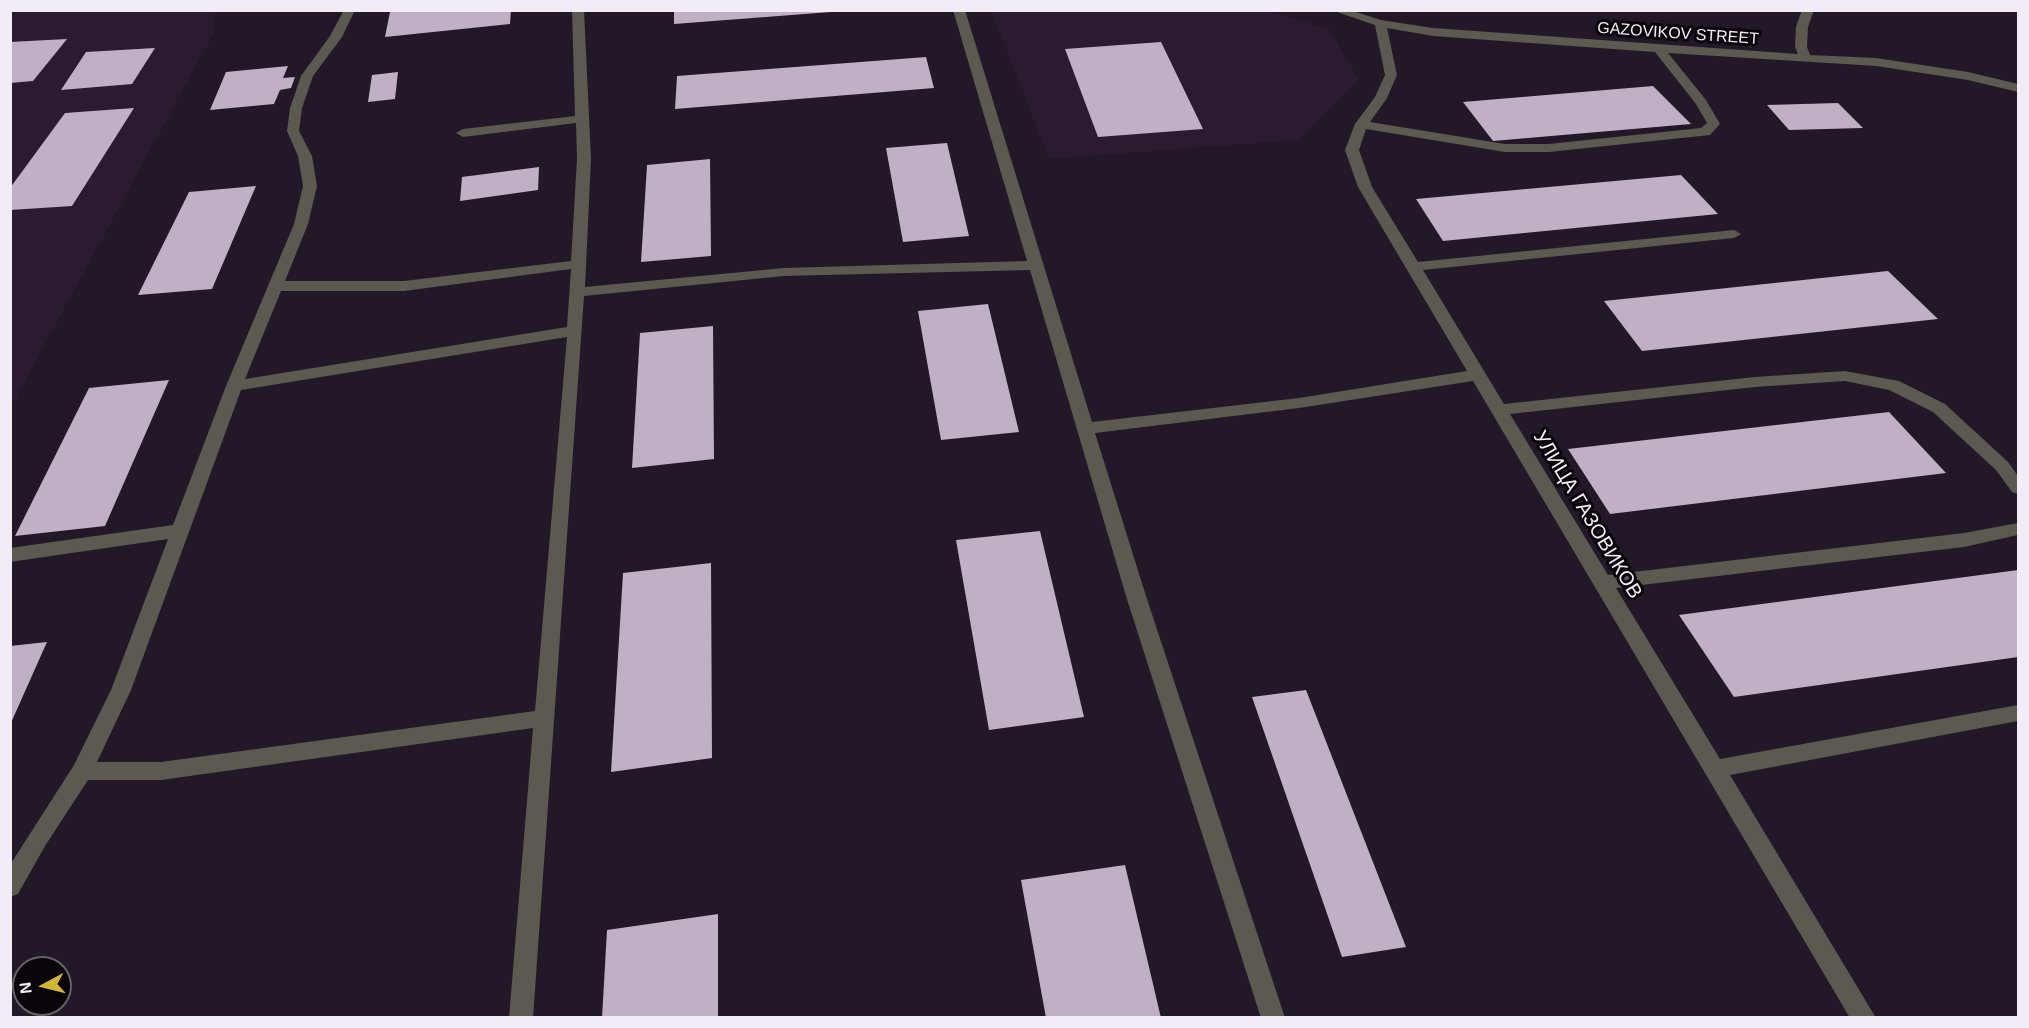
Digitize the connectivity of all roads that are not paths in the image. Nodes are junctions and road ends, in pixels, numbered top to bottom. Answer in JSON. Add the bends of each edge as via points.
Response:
{"nodes":[{"id":1,"x":350,"y":10,"type":"edge"},
{"id":2,"x":578,"y":10,"type":"edge"},
{"id":3,"x":958,"y":10,"type":"edge"},
{"id":4,"x":1336,"y":10,"type":"edge"},
{"id":5,"x":1808,"y":10,"type":"edge"},
{"id":6,"x":1380,"y":23,"type":"junction"},
{"id":7,"x":1659,"y":49,"type":"junction"},
{"id":8,"x":1805,"y":58,"type":"junction"},
{"id":9,"x":2019,"y":88,"type":"edge"},
{"id":10,"x":581,"y":118,"type":"junction"},
{"id":11,"x":1360,"y":124,"type":"junction"},
{"id":12,"x":463,"y":134,"type":"dead end"},
{"id":13,"x":1734,"y":234,"type":"dead end"},
{"id":14,"x":579,"y":264,"type":"junction"},
{"id":15,"x":1035,"y":265,"type":"junction"},
{"id":16,"x":1412,"y":267,"type":"junction"},
{"id":17,"x":274,"y":286,"type":"junction"},
{"id":18,"x":577,"y":292,"type":"junction"},
{"id":19,"x":575,"y":331,"type":"junction"},
{"id":20,"x":1477,"y":375,"type":"junction"},
{"id":21,"x":234,"y":386,"type":"junction"},
{"id":22,"x":1498,"y":410,"type":"junction"},
{"id":23,"x":1084,"y":429,"type":"junction"},
{"id":24,"x":2019,"y":488,"type":"edge"},
{"id":25,"x":2019,"y":529,"type":"edge"},
{"id":26,"x":182,"y":530,"type":"junction"},
{"id":27,"x":10,"y":555,"type":"edge"},
{"id":28,"x":1602,"y":583,"type":"junction"},
{"id":29,"x":2019,"y":713,"type":"edge"},
{"id":30,"x":543,"y":718,"type":"junction"},
{"id":31,"x":1714,"y":769,"type":"junction"},
{"id":32,"x":82,"y":771,"type":"junction"},
{"id":33,"x":10,"y":888,"type":"edge"},
{"id":34,"x":521,"y":1017,"type":"edge"},
{"id":35,"x":1273,"y":1017,"type":"edge"},
{"id":36,"x":1864,"y":1017,"type":"edge"}],
"edges":[{"from":1,"to":17,"type":"street","via":[[336,37],[307,76],[296,108],[294,131],[305,156],[310,186],[301,224]]},
{"from":2,"to":10,"type":"street"},
{"from":3,"to":15,"type":"street"},
{"from":4,"to":6,"type":"street","name":"GAZOVIKOV STREET"},
{"from":5,"to":8,"type":"street","via":[[1802,27]]},
{"from":6,"to":7,"type":"street","name":"GAZOVIKOV STREET","via":[[1433,32]]},
{"from":6,"to":11,"type":"street","name":"УЛИЦА ГАЗОВИКОВ","via":[[1391,75],[1381,98]]},
{"from":7,"to":8,"type":"street","name":"GAZOVIKOV STREET"},
{"from":7,"to":11,"type":"street","via":[[1714,124],[1705,132],[1550,148],[1505,148]]},
{"from":8,"to":9,"type":"street","name":"GAZOVIKOV STREET","via":[[1876,62]]},
{"from":10,"to":12,"type":"street"},
{"from":10,"to":14,"type":"street","via":[[584,159]]},
{"from":11,"to":16,"type":"street","name":"УЛИЦА ГАЗОВИКОВ","via":[[1352,150],[1365,187]]},
{"from":13,"to":16,"type":"street"},
{"from":14,"to":17,"type":"street","via":[[404,286]]},
{"from":14,"to":18,"type":"street"},
{"from":15,"to":18,"type":"street","via":[[784,272]]},
{"from":15,"to":23,"type":"street"},
{"from":16,"to":20,"type":"street","name":"УЛИЦА ГАЗОВИКОВ"},
{"from":17,"to":21,"type":"street"},
{"from":18,"to":19,"type":"street"},
{"from":19,"to":21,"type":"street"},
{"from":19,"to":30,"type":"street"},
{"from":20,"to":22,"type":"street","name":"УЛИЦА ГАЗОВИКОВ"},
{"from":20,"to":23,"type":"street","via":[[1299,404]]},
{"from":21,"to":26,"type":"street"},
{"from":22,"to":24,"type":"street","via":[[1845,375],[1893,385],[1939,408],[2002,466]]},
{"from":22,"to":28,"type":"street","name":"УЛИЦА ГАЗОВИКОВ"},
{"from":23,"to":35,"type":"street"},
{"from":25,"to":28,"type":"street","via":[[1964,540]]},
{"from":26,"to":27,"type":"street"},
{"from":26,"to":32,"type":"street","via":[[121,690]]},
{"from":28,"to":31,"type":"street","name":"УЛИЦА ГАЗОВИКОВ"},
{"from":29,"to":31,"type":"street"},
{"from":30,"to":32,"type":"street","via":[[162,771]]},
{"from":30,"to":34,"type":"street"},
{"from":31,"to":36,"type":"street","name":"УЛИЦА ГАЗОВИКОВ"},
{"from":32,"to":33,"type":"street"}]}
